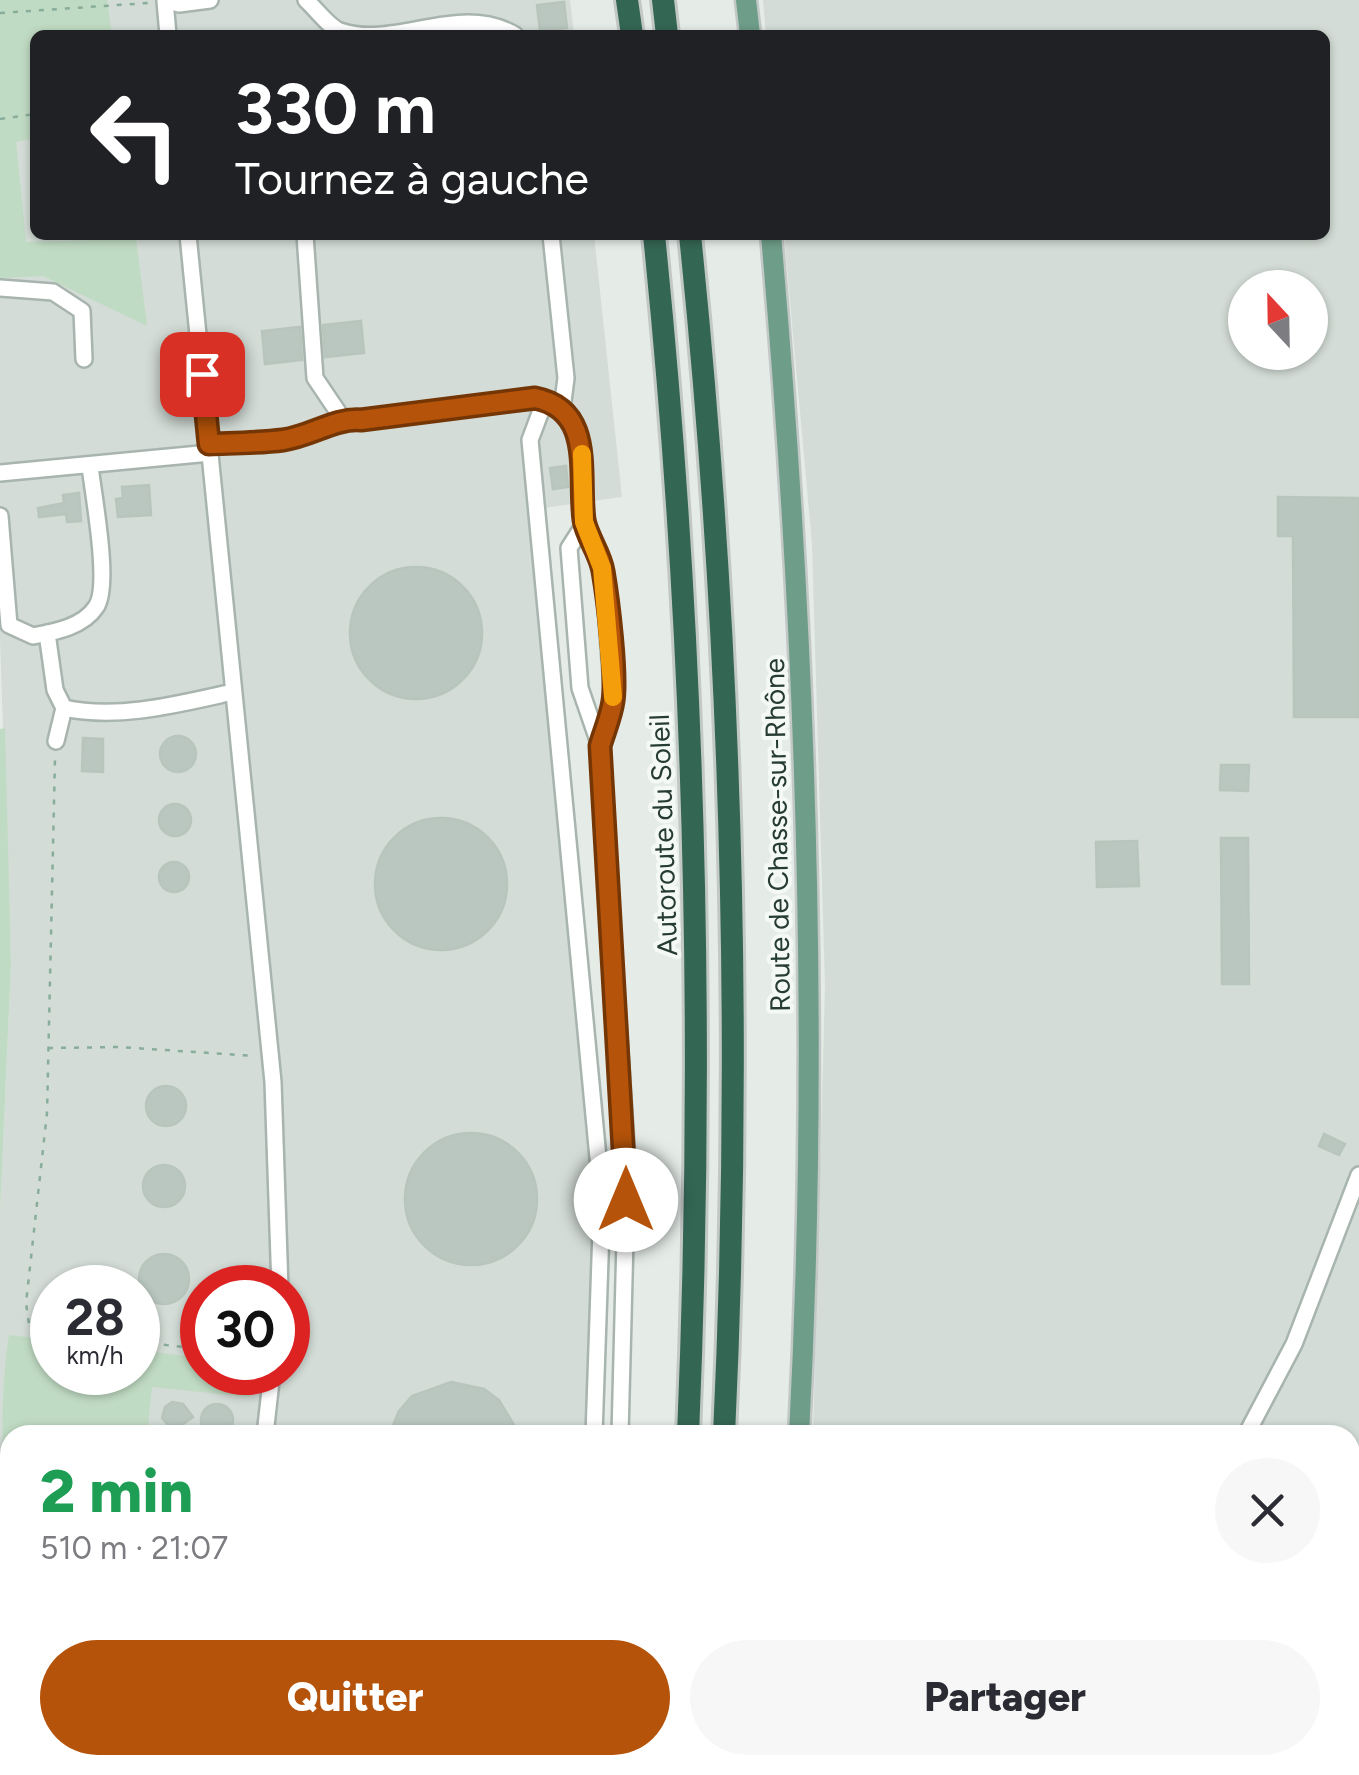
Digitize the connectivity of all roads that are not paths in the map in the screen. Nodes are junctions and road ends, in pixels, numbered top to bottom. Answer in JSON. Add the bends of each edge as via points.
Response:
{"nodes":[{"id":1,"x":165,"y":0,"type":"edge"},
{"id":2,"x":210,"y":0,"type":"edge"},
{"id":3,"x":306,"y":0,"type":"edge"},
{"id":4,"x":628,"y":0,"type":"edge"},
{"id":5,"x":663,"y":0,"type":"edge"},
{"id":6,"x":746,"y":0,"type":"edge"},
{"id":7,"x":168,"y":30,"type":"edge"},
{"id":8,"x":332,"y":30,"type":"edge"},
{"id":9,"x":400,"y":30,"type":"edge"},
{"id":10,"x":506,"y":30,"type":"edge"},
{"id":11,"x":631,"y":30,"type":"edge"},
{"id":12,"x":666,"y":30,"type":"edge"},
{"id":13,"x":749,"y":30,"type":"edge"},
{"id":14,"x":188,"y":240,"type":"edge"},
{"id":15,"x":305,"y":240,"type":"edge"},
{"id":16,"x":552,"y":240,"type":"edge"},
{"id":17,"x":654,"y":240,"type":"edge"},
{"id":18,"x":690,"y":240,"type":"edge"},
{"id":19,"x":771,"y":240,"type":"edge"},
{"id":20,"x":0,"y":288,"type":"edge"},
{"id":21,"x":84,"y":359,"type":"dead end"},
{"id":22,"x":544,"y":400,"type":"junction"},
{"id":23,"x":562,"y":409,"type":"junction"},
{"id":24,"x":342,"y":418,"type":"junction"},
{"id":25,"x":209,"y":449,"type":"junction"},
{"id":26,"x":90,"y":466,"type":"junction"},
{"id":27,"x":0,"y":473,"type":"edge"},
{"id":28,"x":0,"y":516,"type":"edge"},
{"id":29,"x":584,"y":522,"type":"junction"},
{"id":30,"x":47,"y":633,"type":"junction"},
{"id":31,"x":233,"y":692,"type":"junction"},
{"id":32,"x":64,"y":708,"type":"junction"},
{"id":33,"x":56,"y":741,"type":"road end"},
{"id":34,"x":600,"y":746,"type":"junction"},
{"id":35,"x":1359,"y":1175,"type":"edge"},
{"id":36,"x":279,"y":1265,"type":"edge"},
{"id":37,"x":269,"y":1395,"type":"edge"},
{"id":38,"x":265,"y":1425,"type":"edge"},
{"id":39,"x":594,"y":1425,"type":"edge"},
{"id":40,"x":620,"y":1425,"type":"edge"},
{"id":41,"x":688,"y":1425,"type":"edge"},
{"id":42,"x":724,"y":1425,"type":"edge"},
{"id":43,"x":799,"y":1425,"type":"edge"},
{"id":44,"x":1251,"y":1425,"type":"edge"}],
"edges":[{"from":1,"to":2,"type":"street"},
{"from":1,"to":7,"type":"street"},
{"from":3,"to":8,"type":"street"},
{"from":4,"to":11,"type":"highway"},
{"from":5,"to":12,"type":"highway"},
{"from":6,"to":13,"type":"main road"},
{"from":9,"to":10,"type":"street","via":[[460,23]]},
{"from":14,"to":25,"type":"street"},
{"from":15,"to":24,"type":"street","via":[[314,378]]},
{"from":16,"to":23,"type":"street","via":[[566,378]]},
{"from":17,"to":41,"type":"highway","name":"Autoroute du Soleil","via":[[684,608],[695,890]]},
{"from":18,"to":42,"type":"highway","via":[[714,512],[731,898]]},
{"from":19,"to":43,"type":"main road","name":"Route de Chasse-sur-Rhône","via":[[795,547],[810,957]]},
{"from":20,"to":21,"type":"street","via":[[52,292],[82,311]]},
{"from":22,"to":23,"type":"street"},
{"from":22,"to":24,"type":"street"},
{"from":22,"to":39,"type":"street","via":[[530,440],[602,1200]]},
{"from":23,"to":29,"type":"street","via":[[580,440]]},
{"from":24,"to":25,"type":"street","via":[[318,432]]},
{"from":25,"to":26,"type":"street"},
{"from":25,"to":31,"type":"street"},
{"from":26,"to":27,"type":"street"},
{"from":26,"to":30,"type":"street","via":[[98,606],[80,622]]},
{"from":28,"to":30,"type":"street","via":[[9,625],[32,636]]},
{"from":29,"to":34,"type":"street","via":[[602,568],[613,700]]},
{"from":29,"to":34,"type":"street","via":[[569,548],[580,688]]},
{"from":30,"to":32,"type":"street"},
{"from":31,"to":32,"type":"street","via":[[89,714]]},
{"from":31,"to":36,"type":"street","via":[[270,1057]]},
{"from":32,"to":33,"type":"street"},
{"from":34,"to":40,"type":"street","via":[[627,1161]]},
{"from":35,"to":44,"type":"street","via":[[1294,1344]]},
{"from":37,"to":38,"type":"street"}]}
